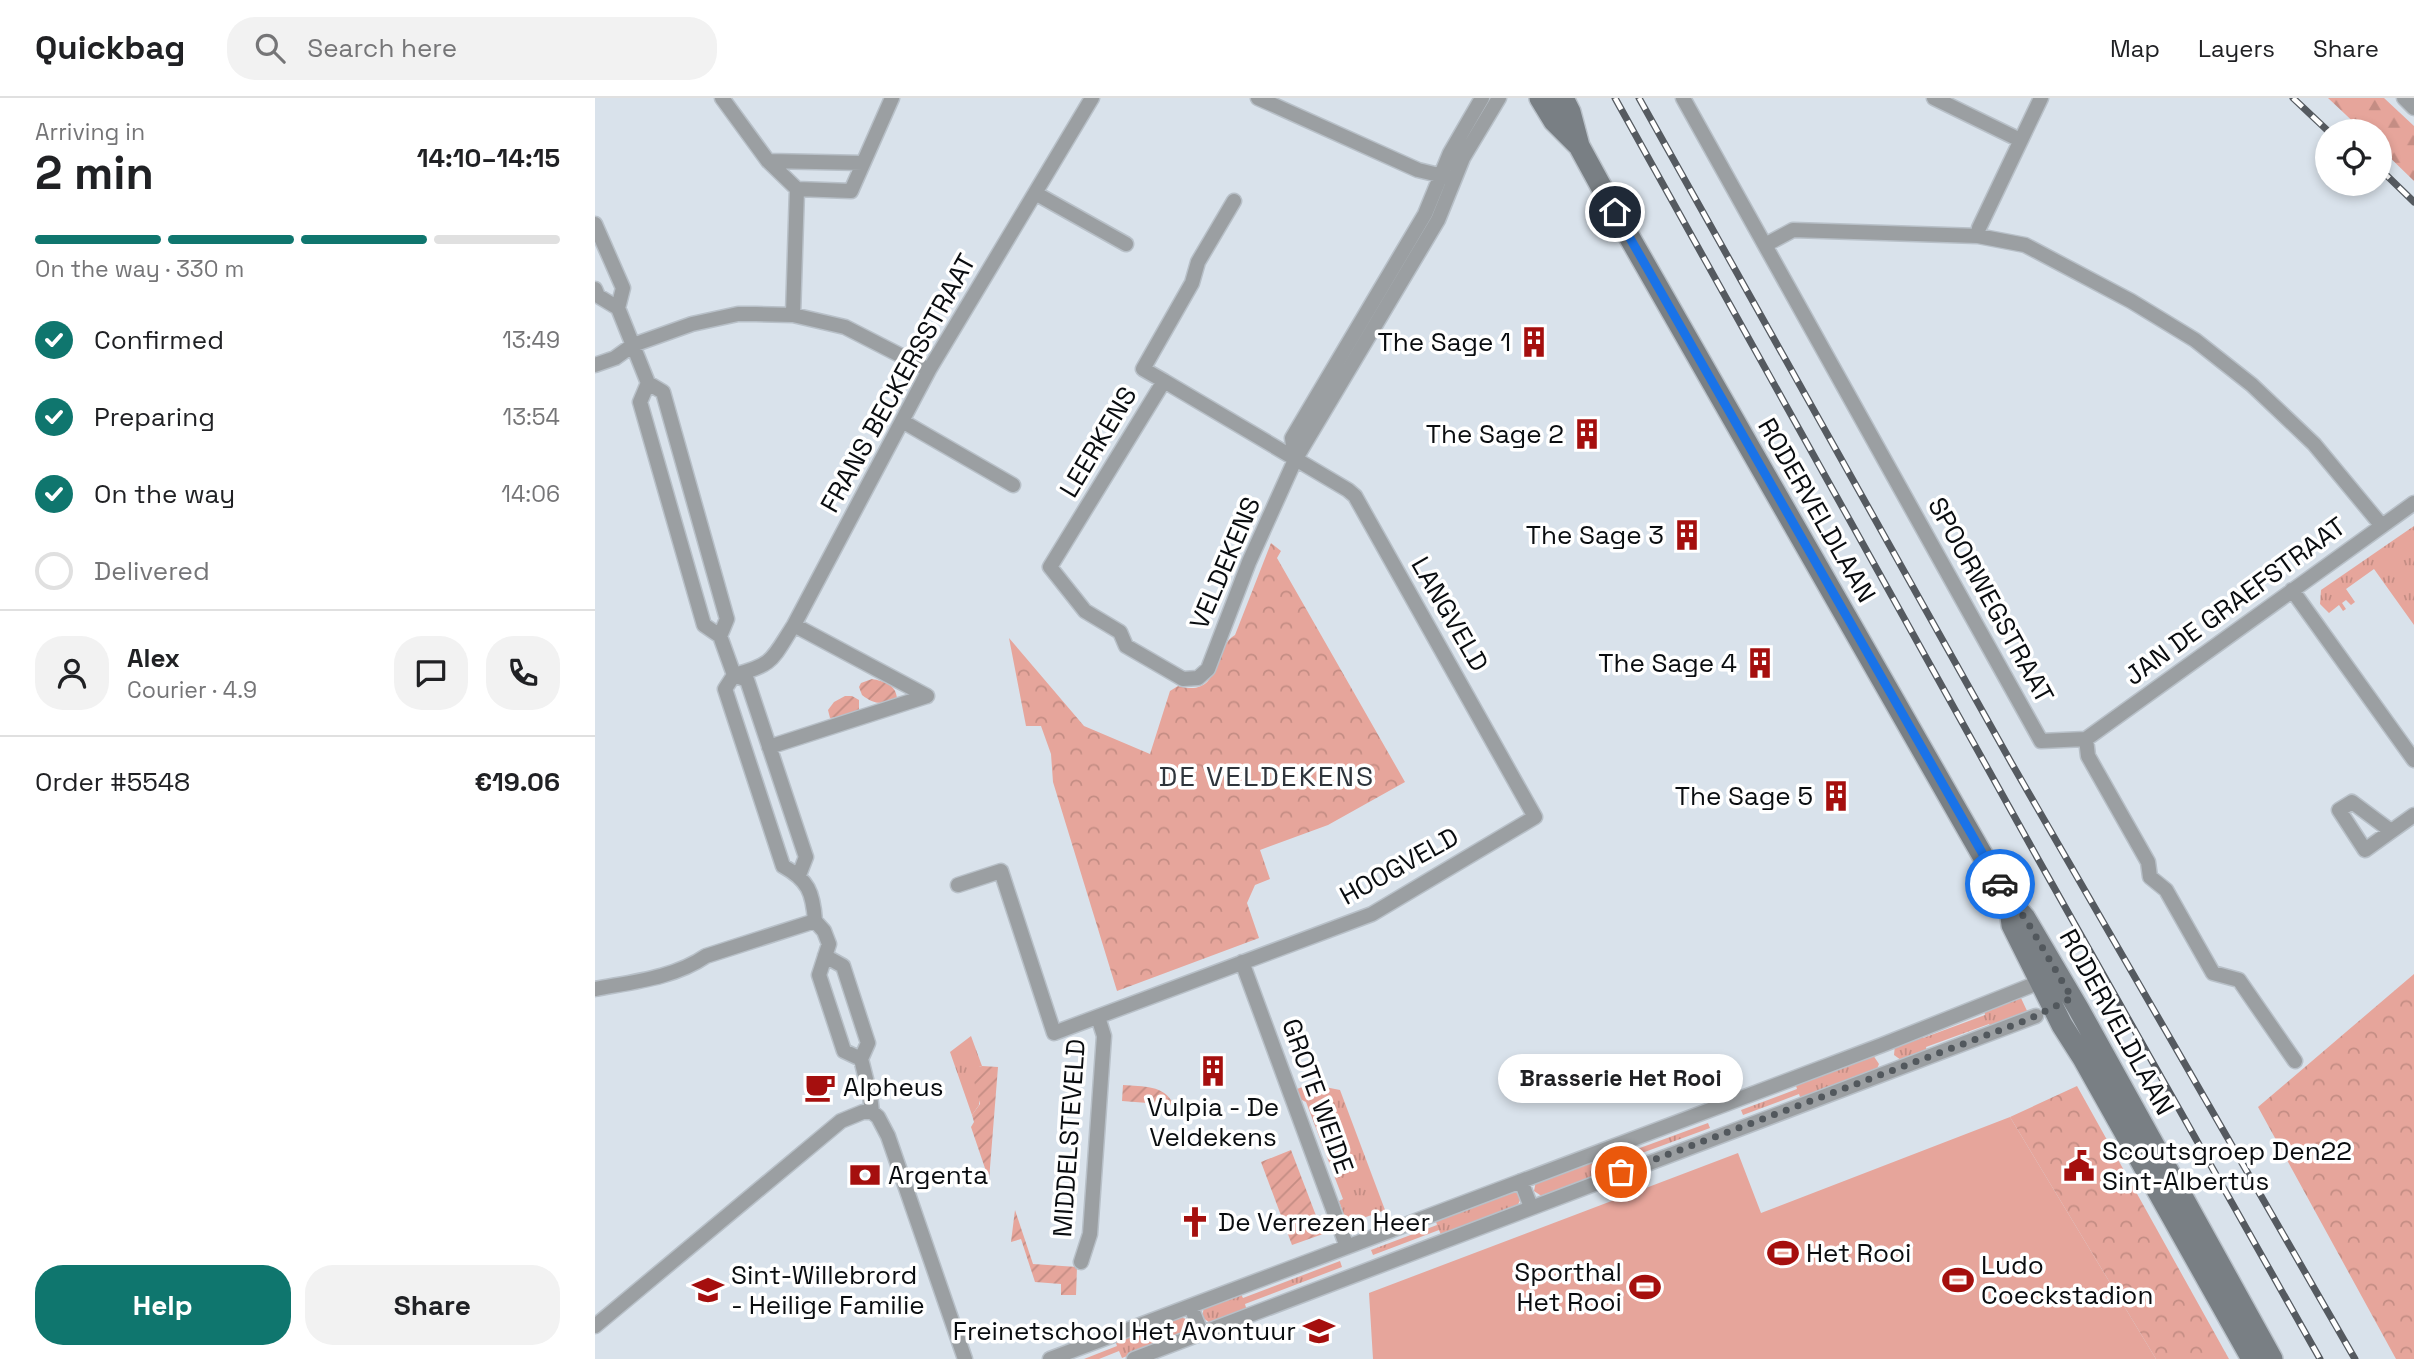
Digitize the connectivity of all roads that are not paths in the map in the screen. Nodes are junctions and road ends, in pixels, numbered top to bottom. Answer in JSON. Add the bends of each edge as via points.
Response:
{"nodes":[{"id":1,"x":722,"y":98,"type":"edge"},
{"id":2,"x":892,"y":98,"type":"edge"},
{"id":3,"x":1092,"y":98,"type":"edge"},
{"id":4,"x":1258,"y":98,"type":"edge"},
{"id":5,"x":1482,"y":98,"type":"edge"},
{"id":6,"x":1499,"y":98,"type":"edge"},
{"id":7,"x":1540,"y":98,"type":"edge"},
{"id":8,"x":1563,"y":98,"type":"edge"},
{"id":9,"x":1683,"y":98,"type":"edge"},
{"id":10,"x":1934,"y":98,"type":"edge"},
{"id":11,"x":2041,"y":98,"type":"edge"},
{"id":12,"x":2404,"y":98,"type":"edge"},
{"id":13,"x":2414,"y":108,"type":"edge"},
{"id":14,"x":2020,"y":141,"type":"junction"},
{"id":15,"x":1579,"y":146,"type":"junction"},
{"id":16,"x":768,"y":161,"type":"junction"},
{"id":17,"x":863,"y":163,"type":"junction"},
{"id":18,"x":1447,"y":177,"type":"junction"},
{"id":19,"x":797,"y":189,"type":"junction"},
{"id":20,"x":1035,"y":192,"type":"junction"},
{"id":21,"x":1234,"y":201,"type":"dead end"},
{"id":22,"x":595,"y":223,"type":"edge"},
{"id":23,"x":1977,"y":236,"type":"junction"},
{"id":24,"x":1126,"y":243,"type":"dead end"},
{"id":25,"x":1765,"y":244,"type":"junction"},
{"id":26,"x":595,"y":289,"type":"edge"},
{"id":27,"x":618,"y":308,"type":"junction"},
{"id":28,"x":793,"y":315,"type":"junction"},
{"id":29,"x":633,"y":345,"type":"junction"},
{"id":30,"x":595,"y":365,"type":"edge"},
{"id":31,"x":929,"y":370,"type":"junction"},
{"id":32,"x":1164,"y":381,"type":"junction"},
{"id":33,"x":647,"y":383,"type":"junction"},
{"id":34,"x":902,"y":421,"type":"junction"},
{"id":35,"x":1296,"y":460,"type":"junction"},
{"id":36,"x":1013,"y":485,"type":"dead end"},
{"id":37,"x":2414,"y":503,"type":"edge"},
{"id":38,"x":2382,"y":526,"type":"junction"},
{"id":39,"x":2292,"y":590,"type":"junction"},
{"id":40,"x":794,"y":625,"type":"junction"},
{"id":41,"x":720,"y":636,"type":"junction"},
{"id":42,"x":734,"y":676,"type":"junction"},
{"id":43,"x":1195,"y":679,"type":"joint"},
{"id":44,"x":2086,"y":739,"type":"junction"},
{"id":45,"x":769,"y":747,"type":"junction"},
{"id":46,"x":2414,"y":760,"type":"edge"},
{"id":47,"x":2414,"y":815,"type":"edge"},
{"id":48,"x":1535,"y":817,"type":"joint"},
{"id":49,"x":2391,"y":831,"type":"dead end"},
{"id":50,"x":799,"y":875,"type":"junction"},
{"id":51,"x":958,"y":886,"type":"dead end"},
{"id":52,"x":815,"y":921,"type":"junction"},
{"id":53,"x":825,"y":956,"type":"junction"},
{"id":54,"x":1242,"y":962,"type":"junction"},
{"id":55,"x":2049,"y":978,"type":"junction"},
{"id":56,"x":595,"y":989,"type":"edge"},
{"id":57,"x":2053,"y":1007,"type":"junction"},
{"id":58,"x":1098,"y":1017,"type":"junction"},
{"id":59,"x":1882,"y":1045,"type":"junction"},
{"id":60,"x":861,"y":1059,"type":"junction"},
{"id":61,"x":2295,"y":1060,"type":"dead end"},
{"id":62,"x":1892,"y":1070,"type":"junction"},
{"id":63,"x":872,"y":1112,"type":"junction"},
{"id":64,"x":1521,"y":1181,"type":"junction"},
{"id":65,"x":1531,"y":1207,"type":"junction"},
{"id":66,"x":1347,"y":1247,"type":"junction"},
{"id":67,"x":1081,"y":1262,"type":"dead end"},
{"id":68,"x":1191,"y":1307,"type":"junction"},
{"id":69,"x":595,"y":1326,"type":"edge"},
{"id":70,"x":1201,"y":1332,"type":"junction"},
{"id":71,"x":965,"y":1359,"type":"edge"},
{"id":72,"x":1050,"y":1359,"type":"edge"},
{"id":73,"x":1134,"y":1359,"type":"edge"},
{"id":74,"x":2252,"y":1359,"type":"edge"},
{"id":75,"x":2272,"y":1359,"type":"edge"}],
"edges":[{"from":1,"to":16,"type":"street"},
{"from":2,"to":17,"type":"street"},
{"from":3,"to":20,"type":"street","name":"FRANS BECKERSSTRAAT"},
{"from":4,"to":18,"type":"street","via":[[1418,170]]},
{"from":5,"to":18,"type":"street","via":[[1450,153]]},
{"from":6,"to":18,"type":"street"},
{"from":7,"to":15,"type":"street","name":"RODERVELDLAAN","via":[[1554,121]]},
{"from":8,"to":15,"type":"street","name":"RODERVELDLAAN"},
{"from":9,"to":25,"type":"street","name":"SPOORWEGSTRAAT"},
{"from":10,"to":14,"type":"street"},
{"from":11,"to":14,"type":"street"},
{"from":12,"to":13,"type":"street"},
{"from":14,"to":23,"type":"street"},
{"from":15,"to":55,"type":"street","name":"RODERVELDLAAN","via":[[2009,900],[2012,925]]},
{"from":16,"to":17,"type":"street"},
{"from":16,"to":19,"type":"street"},
{"from":17,"to":19,"type":"street","via":[[851,191]]},
{"from":18,"to":35,"type":"street","name":"VELDEKENS","via":[[1358,341],[1292,438]]},
{"from":19,"to":28,"type":"street"},
{"from":20,"to":24,"type":"street"},
{"from":20,"to":31,"type":"street","name":"FRANS BECKERSSTRAAT"},
{"from":21,"to":32,"type":"street","name":"LEERKENS","via":[[1143,369]]},
{"from":22,"to":27,"type":"street","via":[[623,288]]},
{"from":23,"to":25,"type":"street","via":[[1793,230]]},
{"from":23,"to":38,"type":"street","via":[[2025,245],[2131,300],[2195,340],[2252,385],[2314,444]]},
{"from":25,"to":44,"type":"street","name":"SPOORWEGSTRAAT","via":[[2041,741]]},
{"from":26,"to":27,"type":"street"},
{"from":27,"to":29,"type":"street"},
{"from":28,"to":29,"type":"street","via":[[738,314]]},
{"from":28,"to":31,"type":"street","via":[[845,327]]},
{"from":29,"to":30,"type":"street"},
{"from":29,"to":33,"type":"street"},
{"from":31,"to":34,"type":"street","name":"FRANS BECKERSSTRAAT"},
{"from":32,"to":35,"type":"street","name":"LANGVELD"},
{"from":32,"to":43,"type":"street","name":"LEERKENS","via":[[1050,567],[1085,611],[1120,632],[1126,646],[1180,678]]},
{"from":33,"to":41,"type":"street","via":[[640,401],[704,625]]},
{"from":33,"to":41,"type":"street","via":[[663,392],[684,464],[727,619]]},
{"from":34,"to":36,"type":"street"},
{"from":34,"to":40,"type":"street","name":"FRANS BECKERSSTRAAT"},
{"from":35,"to":43,"type":"street","name":"VELDEKENS","via":[[1249,562],[1208,669]]},
{"from":35,"to":48,"type":"street","name":"LANGVELD","via":[[1355,496]]},
{"from":37,"to":38,"type":"street","name":"JAN DE GRAEFSTRAAT"},
{"from":38,"to":39,"type":"street","name":"JAN DE GRAEFSTRAAT"},
{"from":39,"to":44,"type":"street","name":"JAN DE GRAEFSTRAAT"},
{"from":39,"to":46,"type":"street"},
{"from":40,"to":42,"type":"street","name":"FRANS BECKERSSTRAAT","via":[[771,660]]},
{"from":40,"to":45,"type":"street","via":[[927,696]]},
{"from":41,"to":42,"type":"street"},
{"from":42,"to":45,"type":"street","via":[[747,680]]},
{"from":42,"to":50,"type":"street","via":[[725,689],[746,754],[783,866]]},
{"from":44,"to":61,"type":"street","via":[[2088,756],[2148,862],[2150,877],[2166,890],[2213,973],[2239,980]]},
{"from":45,"to":50,"type":"street","via":[[806,857]]},
{"from":47,"to":49,"type":"street"},
{"from":48,"to":54,"type":"street","name":"HOOGVELD","via":[[1372,914]]},
{"from":50,"to":52,"type":"street","via":[[806,883]]},
{"from":51,"to":58,"type":"street","name":"HOOGVELD","via":[[1001,871],[1054,1033]]},
{"from":52,"to":53,"type":"street","via":[[829,944]]},
{"from":52,"to":56,"type":"street","via":[[706,956],[669,973]]},
{"from":53,"to":60,"type":"street","via":[[819,975],[844,1051]]},
{"from":53,"to":60,"type":"street","via":[[843,966],[868,1043]]},
{"from":54,"to":58,"type":"street","name":"HOOGVELD"},
{"from":54,"to":66,"type":"street","name":"GROTE WEIDE"},
{"from":55,"to":57,"type":"street","name":"RODERVELDLAAN"},
{"from":55,"to":59,"type":"street"},
{"from":57,"to":62,"type":"street"},
{"from":57,"to":74,"type":"street","name":"RODERVELDLAAN"},
{"from":57,"to":75,"type":"street","name":"RODERVELDLAAN"},
{"from":58,"to":67,"type":"street","name":"MIDDELSTEVELD","via":[[1104,1036],[1102,1068],[1090,1234]]},
{"from":59,"to":62,"type":"street"},
{"from":59,"to":64,"type":"street"},
{"from":60,"to":63,"type":"street"},
{"from":62,"to":65,"type":"street"},
{"from":63,"to":69,"type":"street","via":[[841,1121]]},
{"from":63,"to":71,"type":"street","via":[[888,1136]]},
{"from":64,"to":65,"type":"street"},
{"from":64,"to":66,"type":"street"},
{"from":65,"to":70,"type":"street"},
{"from":66,"to":68,"type":"street"},
{"from":68,"to":70,"type":"street"},
{"from":68,"to":72,"type":"street"},
{"from":70,"to":73,"type":"street"}]}
